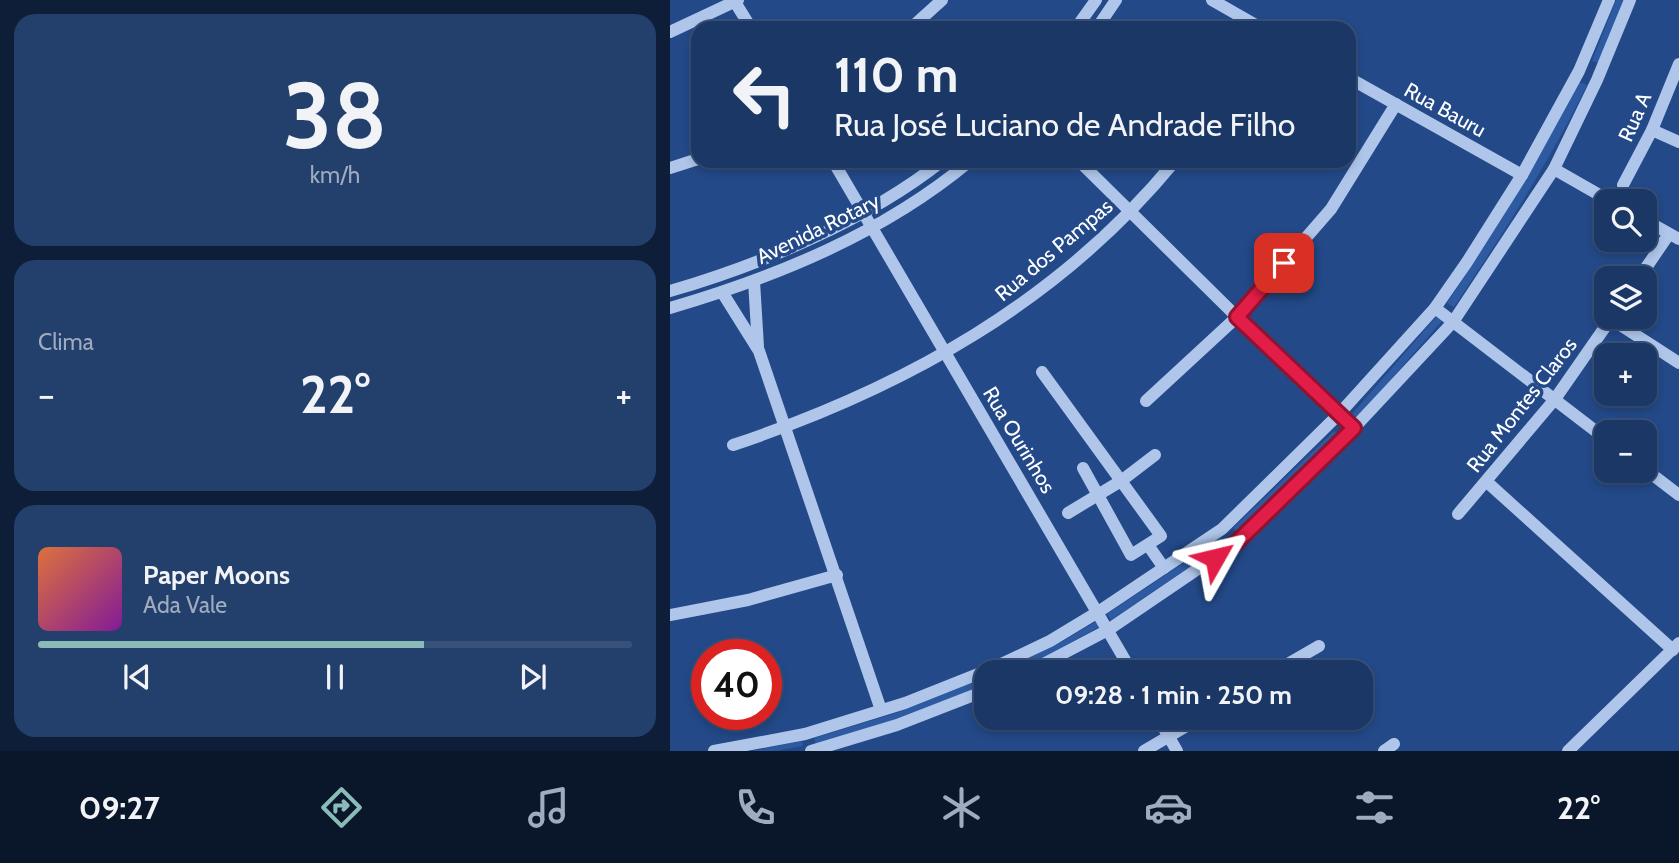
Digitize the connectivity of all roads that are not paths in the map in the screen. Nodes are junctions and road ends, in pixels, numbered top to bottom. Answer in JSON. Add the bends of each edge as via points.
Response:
{"nodes":[{"id":1,"x":942,"y":0,"type":"edge"},
{"id":2,"x":1096,"y":0,"type":"edge"},
{"id":3,"x":1116,"y":0,"type":"edge"},
{"id":4,"x":1212,"y":0,"type":"edge"},
{"id":5,"x":1609,"y":0,"type":"edge"},
{"id":6,"x":1630,"y":0,"type":"edge"},
{"id":7,"x":736,"y":1,"type":"edge"},
{"id":8,"x":695,"y":21,"type":"edge"},
{"id":9,"x":747,"y":21,"type":"edge"},
{"id":10,"x":919,"y":21,"type":"edge"},
{"id":11,"x":1081,"y":21,"type":"edge"},
{"id":12,"x":1102,"y":21,"type":"edge"},
{"id":13,"x":1249,"y":21,"type":"edge"},
{"id":14,"x":691,"y":23,"type":"edge"},
{"id":15,"x":670,"y":33,"type":"edge"},
{"id":16,"x":1679,"y":64,"type":"edge"},
{"id":17,"x":1579,"y":71,"type":"junction"},
{"id":18,"x":1597,"y":80,"type":"junction"},
{"id":19,"x":1356,"y":82,"type":"edge"},
{"id":20,"x":1396,"y":104,"type":"junction"},
{"id":21,"x":1652,"y":130,"type":"junction"},
{"id":22,"x":1679,"y":142,"type":"edge"},
{"id":23,"x":691,"y":161,"type":"edge"},
{"id":24,"x":670,"y":168,"type":"edge"},
{"id":25,"x":837,"y":168,"type":"edge"},
{"id":26,"x":932,"y":168,"type":"edge"},
{"id":27,"x":961,"y":168,"type":"edge"},
{"id":28,"x":1086,"y":168,"type":"edge"},
{"id":29,"x":1169,"y":168,"type":"edge"},
{"id":30,"x":1554,"y":169,"type":"junction"},
{"id":31,"x":1522,"y":175,"type":"junction"},
{"id":32,"x":1623,"y":185,"type":"dead end"},
{"id":33,"x":1594,"y":192,"type":"edge"},
{"id":34,"x":1131,"y":211,"type":"junction"},
{"id":35,"x":863,"y":212,"type":"junction"},
{"id":36,"x":871,"y":227,"type":"junction"},
{"id":37,"x":1657,"y":227,"type":"edge"},
{"id":38,"x":1674,"y":237,"type":"edge"},
{"id":39,"x":1649,"y":266,"type":"edge"},
{"id":40,"x":754,"y":281,"type":"junction"},
{"id":41,"x":670,"y":291,"type":"edge"},
{"id":42,"x":722,"y":292,"type":"junction"},
{"id":43,"x":670,"y":308,"type":"edge"},
{"id":44,"x":1435,"y":308,"type":"junction"},
{"id":45,"x":1237,"y":317,"type":"junction"},
{"id":46,"x":1453,"y":322,"type":"junction"},
{"id":47,"x":1603,"y":329,"type":"edge"},
{"id":48,"x":1628,"y":329,"type":"edge"},
{"id":49,"x":759,"y":351,"type":"junction"},
{"id":50,"x":945,"y":354,"type":"junction"},
{"id":51,"x":1679,"y":363,"type":"edge"},
{"id":52,"x":1042,"y":372,"type":"dead end"},
{"id":53,"x":1555,"y":399,"type":"junction"},
{"id":54,"x":1146,"y":401,"type":"dead end"},
{"id":55,"x":1339,"y":414,"type":"junction"},
{"id":56,"x":786,"y":427,"type":"junction"},
{"id":57,"x":1354,"y":428,"type":"junction"},
{"id":58,"x":1594,"y":430,"type":"edge"},
{"id":59,"x":733,"y":445,"type":"dead end"},
{"id":60,"x":1155,"y":455,"type":"dead end"},
{"id":61,"x":1082,"y":468,"type":"dead end"},
{"id":62,"x":1657,"y":478,"type":"edge"},
{"id":63,"x":1121,"y":481,"type":"junction"},
{"id":64,"x":1487,"y":482,"type":"junction"},
{"id":65,"x":1679,"y":495,"type":"edge"},
{"id":66,"x":1098,"y":496,"type":"junction"},
{"id":67,"x":1068,"y":513,"type":"dead end"},
{"id":68,"x":1458,"y":514,"type":"dead end"},
{"id":69,"x":1148,"y":545,"type":"junction"},
{"id":70,"x":1164,"y":568,"type":"junction"},
{"id":71,"x":837,"y":575,"type":"junction"},
{"id":72,"x":1098,"y":612,"type":"junction"},
{"id":73,"x":670,"y":615,"type":"edge"},
{"id":74,"x":1108,"y":630,"type":"junction"},
{"id":75,"x":1319,"y":646,"type":"dead end"},
{"id":76,"x":1676,"y":647,"type":"edge"},
{"id":77,"x":1051,"y":660,"type":"edge"},
{"id":78,"x":1125,"y":660,"type":"edge"},
{"id":79,"x":1295,"y":660,"type":"edge"},
{"id":80,"x":974,"y":695,"type":"edge"},
{"id":81,"x":881,"y":710,"type":"junction"},
{"id":82,"x":1165,"y":730,"type":"edge"},
{"id":83,"x":1180,"y":730,"type":"edge"},
{"id":84,"x":805,"y":734,"type":"junction"},
{"id":85,"x":1169,"y":737,"type":"junction"},
{"id":86,"x":714,"y":751,"type":"edge"},
{"id":87,"x":811,"y":751,"type":"edge"},
{"id":88,"x":1144,"y":751,"type":"edge"},
{"id":89,"x":1177,"y":751,"type":"edge"},
{"id":90,"x":1568,"y":751,"type":"edge"}],
"edges":[{"from":1,"to":10,"type":"street"},
{"from":2,"to":11,"type":"street"},
{"from":3,"to":12,"type":"street"},
{"from":4,"to":13,"type":"street"},
{"from":5,"to":17,"type":"street"},
{"from":6,"to":18,"type":"street"},
{"from":7,"to":8,"type":"street"},
{"from":7,"to":9,"type":"street"},
{"from":14,"to":15,"type":"street"},
{"from":16,"to":21,"type":"street","name":"Rua A"},
{"from":17,"to":18,"type":"street"},
{"from":17,"to":31,"type":"street"},
{"from":18,"to":30,"type":"street"},
{"from":19,"to":20,"type":"street","name":"Rua Bauru"},
{"from":20,"to":31,"type":"street","name":"Rua Bauru"},
{"from":20,"to":45,"type":"street","via":[[1331,209]]},
{"from":21,"to":22,"type":"street"},
{"from":21,"to":32,"type":"street","name":"Rua A"},
{"from":23,"to":24,"type":"street"},
{"from":25,"to":35,"type":"street"},
{"from":26,"to":35,"type":"street","name":"Avenida Rotary"},
{"from":27,"to":36,"type":"street","name":"Avenida Rotary","via":[[917,201]]},
{"from":28,"to":34,"type":"street"},
{"from":29,"to":34,"type":"street","name":"Rua dos Pampas"},
{"from":30,"to":33,"type":"street"},
{"from":30,"to":46,"type":"street"},
{"from":31,"to":44,"type":"street"},
{"from":34,"to":45,"type":"street"},
{"from":34,"to":50,"type":"street","name":"Rua dos Pampas","via":[[1044,289]]},
{"from":35,"to":36,"type":"street","name":"Rua Ourinhos"},
{"from":35,"to":41,"type":"street","name":"Avenida Rotary","via":[[744,265]]},
{"from":36,"to":40,"type":"street","name":"Avenida Rotary"},
{"from":36,"to":50,"type":"street","name":"Rua Ourinhos"},
{"from":37,"to":38,"type":"street"},
{"from":38,"to":39,"type":"street"},
{"from":40,"to":42,"type":"street","name":"Avenida Rotary"},
{"from":40,"to":49,"type":"street"},
{"from":42,"to":43,"type":"street","name":"Avenida Rotary"},
{"from":42,"to":49,"type":"street"},
{"from":44,"to":46,"type":"street"},
{"from":44,"to":55,"type":"street"},
{"from":45,"to":54,"type":"street"},
{"from":45,"to":55,"type":"street"},
{"from":46,"to":53,"type":"street"},
{"from":46,"to":57,"type":"street"},
{"from":47,"to":53,"type":"street","name":"Rua Montes Claros"},
{"from":48,"to":51,"type":"street"},
{"from":49,"to":56,"type":"street"},
{"from":50,"to":56,"type":"street","name":"Rua dos Pampas"},
{"from":50,"to":72,"type":"street","name":"Rua Ourinhos"},
{"from":52,"to":63,"type":"street"},
{"from":53,"to":58,"type":"street"},
{"from":53,"to":64,"type":"street","name":"Rua Montes Claros"},
{"from":55,"to":57,"type":"street"},
{"from":55,"to":70,"type":"street","via":[[1222,529]]},
{"from":56,"to":59,"type":"street","name":"Rua dos Pampas"},
{"from":56,"to":71,"type":"street"},
{"from":57,"to":74,"type":"street","via":[[1236,543]]},
{"from":60,"to":63,"type":"street"},
{"from":61,"to":66,"type":"street"},
{"from":62,"to":65,"type":"street"},
{"from":63,"to":66,"type":"street"},
{"from":63,"to":69,"type":"street","via":[[1161,536]]},
{"from":64,"to":68,"type":"street","name":"Rua Montes Claros"},
{"from":64,"to":76,"type":"street"},
{"from":66,"to":67,"type":"street"},
{"from":66,"to":69,"type":"street","via":[[1131,555]]},
{"from":69,"to":70,"type":"street"},
{"from":70,"to":72,"type":"street"},
{"from":71,"to":73,"type":"street","via":[[748,600]]},
{"from":71,"to":81,"type":"street"},
{"from":72,"to":74,"type":"street","name":"Rua Ourinhos"},
{"from":72,"to":81,"type":"street","via":[[993,668]]},
{"from":74,"to":77,"type":"street"},
{"from":74,"to":78,"type":"street","name":"Rua Ourinhos"},
{"from":75,"to":79,"type":"street"},
{"from":76,"to":90,"type":"street"},
{"from":80,"to":87,"type":"street"},
{"from":81,"to":84,"type":"street"},
{"from":82,"to":85,"type":"street"},
{"from":83,"to":85,"type":"street"},
{"from":84,"to":86,"type":"street"},
{"from":84,"to":87,"type":"street"},
{"from":85,"to":88,"type":"street"},
{"from":85,"to":89,"type":"street"}]}
